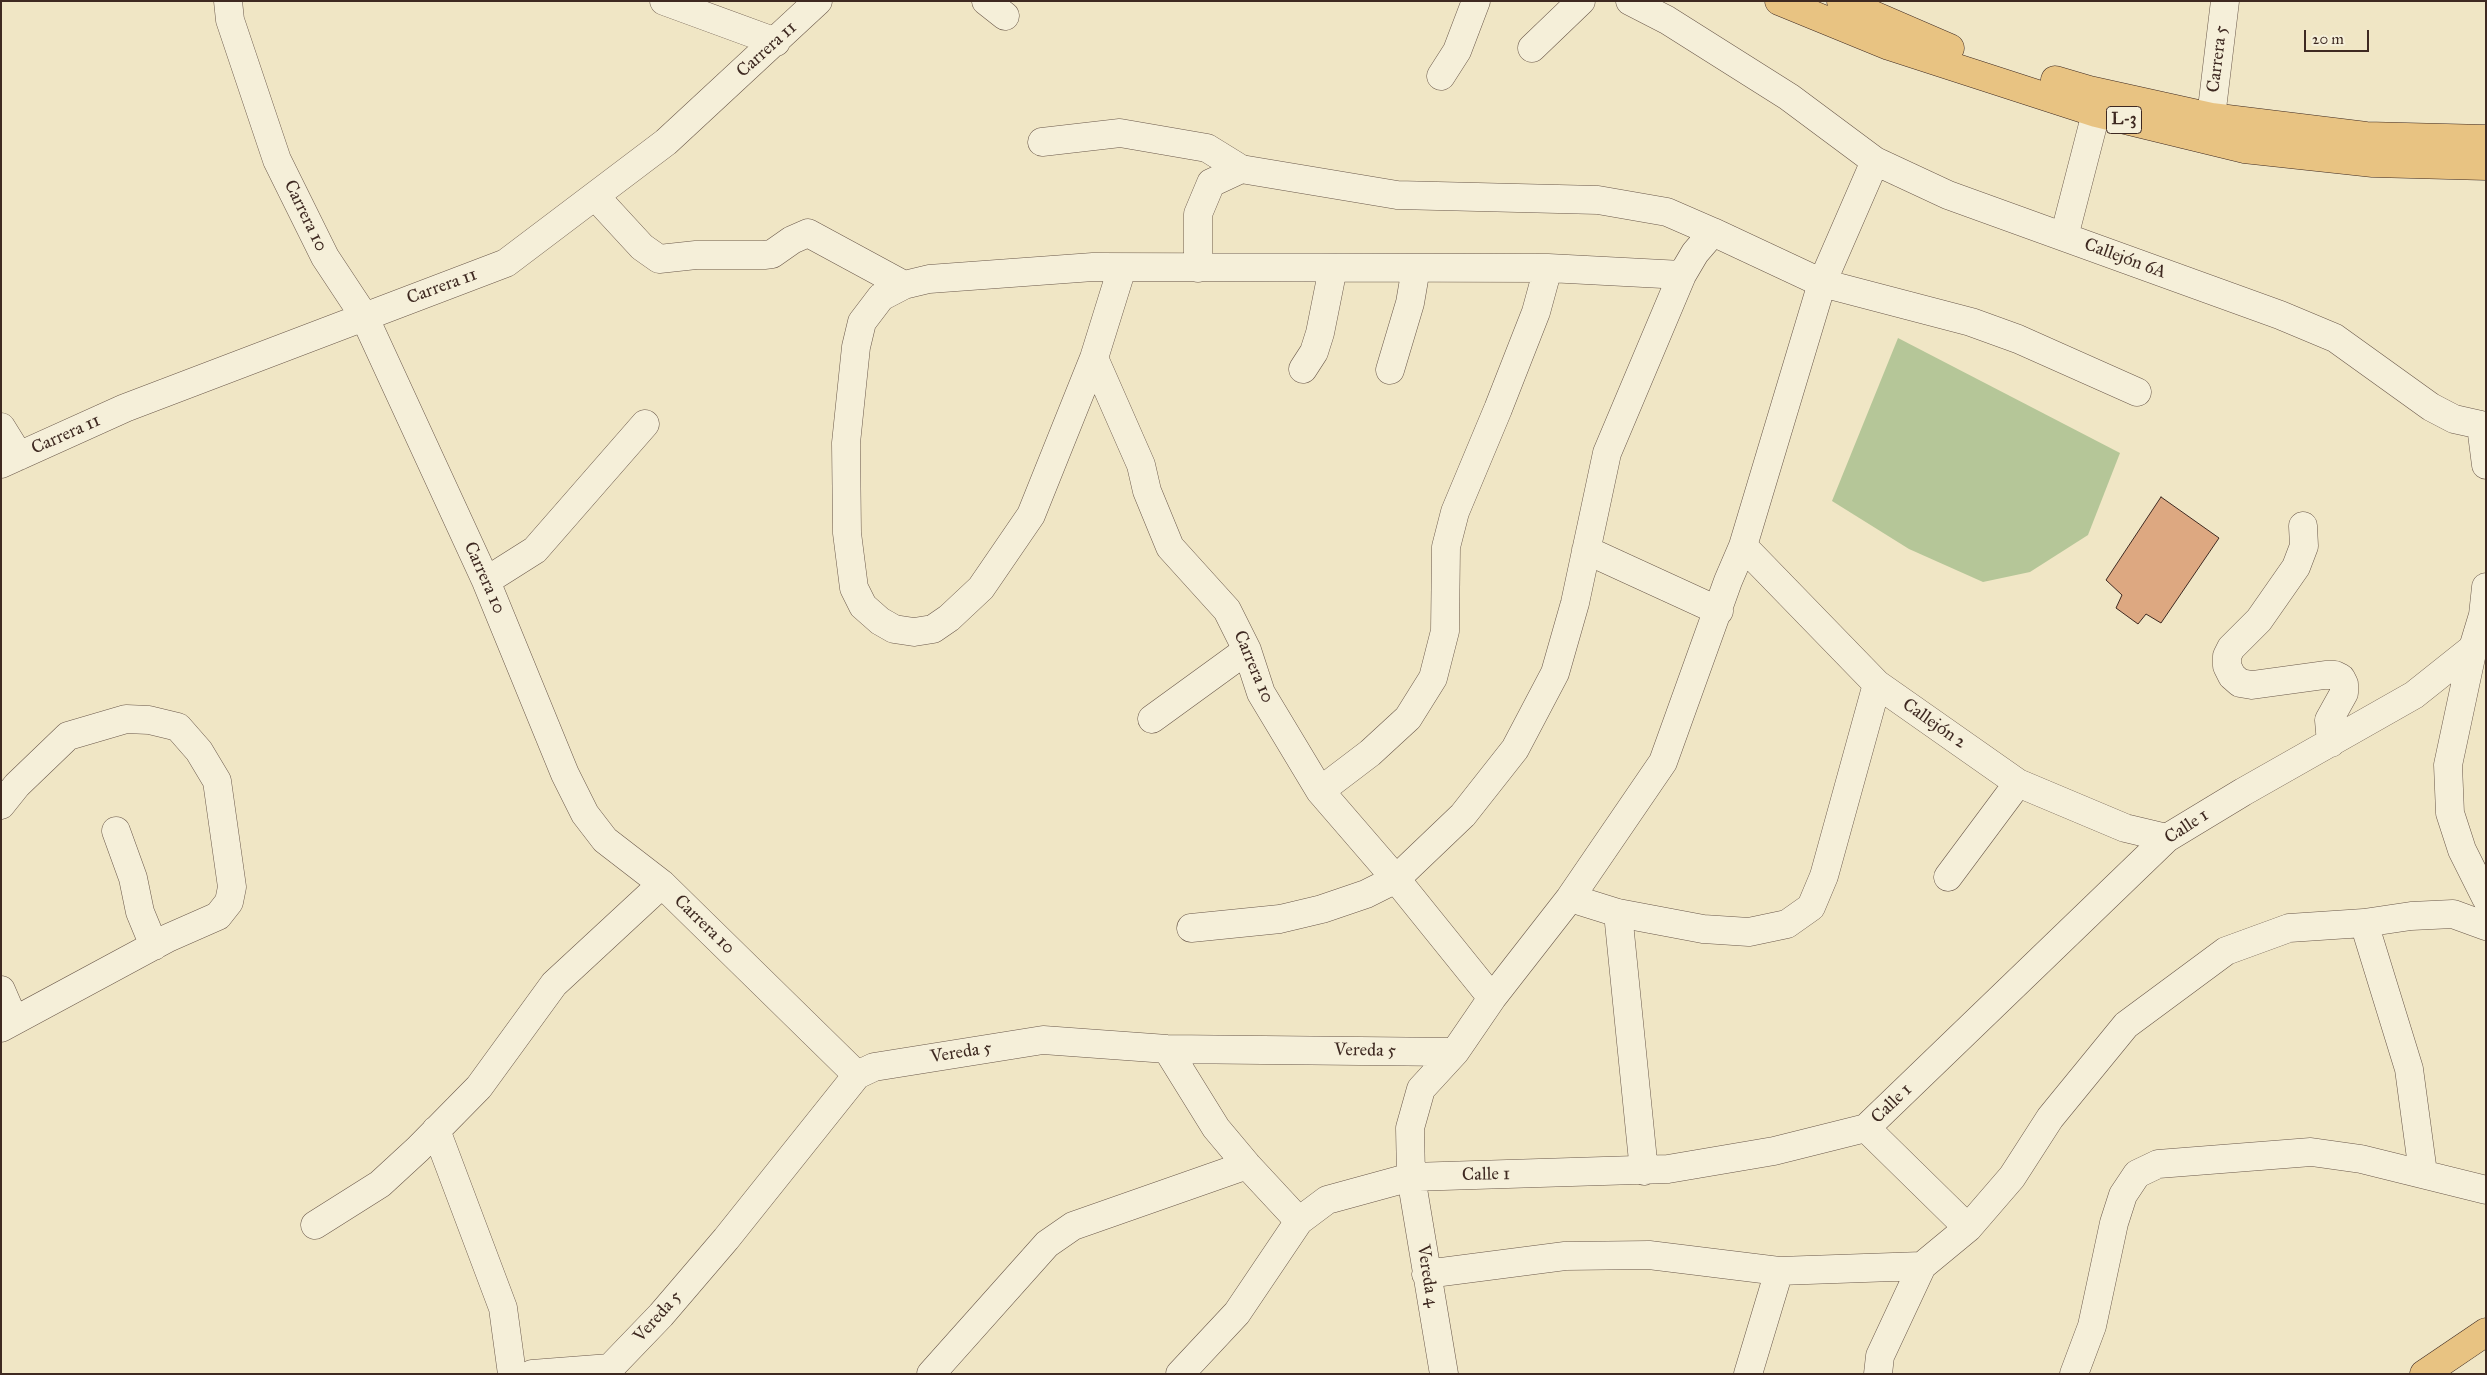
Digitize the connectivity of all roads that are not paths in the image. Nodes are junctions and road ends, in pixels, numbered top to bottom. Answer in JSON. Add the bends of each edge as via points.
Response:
{"nodes":[{"id":1,"x":228,"y":1,"type":"edge"},
{"id":2,"x":664,"y":1,"type":"edge"},
{"id":3,"x":818,"y":1,"type":"edge"},
{"id":4,"x":1476,"y":1,"type":"edge"},
{"id":5,"x":1581,"y":1,"type":"edge"},
{"id":6,"x":1630,"y":1,"type":"edge"},
{"id":7,"x":1779,"y":1,"type":"edge"},
{"id":8,"x":1841,"y":1,"type":"edge"},
{"id":9,"x":2225,"y":1,"type":"edge"},
{"id":10,"x":776,"y":42,"type":"junction"},
{"id":11,"x":1532,"y":48,"type":"dead end"},
{"id":12,"x":1441,"y":76,"type":"dead end"},
{"id":13,"x":2096,"y":113,"type":"junction"},
{"id":14,"x":2210,"y":116,"type":"junction"},
{"id":15,"x":2486,"y":139,"type":"edge"},
{"id":16,"x":1042,"y":142,"type":"dead end"},
{"id":17,"x":1875,"y":161,"type":"junction"},
{"id":18,"x":2486,"y":166,"type":"edge"},
{"id":19,"x":1241,"y":169,"type":"junction"},
{"id":20,"x":595,"y":196,"type":"junction"},
{"id":21,"x":1713,"y":232,"type":"junction"},
{"id":22,"x":2064,"y":237,"type":"junction"},
{"id":23,"x":1122,"y":268,"type":"junction"},
{"id":24,"x":1198,"y":268,"type":"junction"},
{"id":25,"x":1333,"y":268,"type":"junction"},
{"id":26,"x":1416,"y":268,"type":"junction"},
{"id":27,"x":1548,"y":268,"type":"junction"},
{"id":28,"x":1682,"y":275,"type":"junction"},
{"id":29,"x":1822,"y":283,"type":"junction"},
{"id":30,"x":904,"y":285,"type":"junction"},
{"id":31,"x":364,"y":316,"type":"junction"},
{"id":32,"x":1094,"y":358,"type":"junction"},
{"id":33,"x":1303,"y":369,"type":"dead end"},
{"id":34,"x":1390,"y":370,"type":"dead end"},
{"id":35,"x":2137,"y":392,"type":"dead end"},
{"id":36,"x":645,"y":424,"type":"dead end"},
{"id":37,"x":2484,"y":426,"type":"edge"},
{"id":38,"x":1,"y":427,"type":"edge"},
{"id":39,"x":10,"y":460,"type":"edge"},
{"id":40,"x":2486,"y":465,"type":"edge"},
{"id":41,"x":2303,"y":526,"type":"dead end"},
{"id":42,"x":1743,"y":546,"type":"junction"},
{"id":43,"x":1586,"y":550,"type":"junction"},
{"id":44,"x":486,"y":581,"type":"junction"},
{"id":45,"x":2486,"y":587,"type":"edge"},
{"id":46,"x":1719,"y":611,"type":"junction"},
{"id":47,"x":2484,"y":614,"type":"edge"},
{"id":48,"x":1247,"y":650,"type":"junction"},
{"id":49,"x":2476,"y":667,"type":"edge"},
{"id":50,"x":1877,"y":684,"type":"junction"},
{"id":51,"x":1152,"y":719,"type":"dead end"},
{"id":52,"x":2331,"y":742,"type":"junction"},
{"id":53,"x":2018,"y":783,"type":"junction"},
{"id":54,"x":1320,"y":791,"type":"junction"},
{"id":55,"x":1,"y":805,"type":"edge"},
{"id":56,"x":116,"y":831,"type":"dead end"},
{"id":57,"x":2167,"y":838,"type":"junction"},
{"id":58,"x":1948,"y":877,"type":"dead end"},
{"id":59,"x":1396,"y":879,"type":"junction"},
{"id":60,"x":662,"y":884,"type":"junction"},
{"id":61,"x":1570,"y":898,"type":"junction"},
{"id":62,"x":2486,"y":898,"type":"edge"},
{"id":63,"x":1618,"y":912,"type":"junction"},
{"id":64,"x":2364,"y":923,"type":"junction"},
{"id":65,"x":2486,"y":926,"type":"edge"},
{"id":66,"x":1191,"y":928,"type":"dead end"},
{"id":67,"x":154,"y":946,"type":"junction"},
{"id":68,"x":1,"y":990,"type":"edge"},
{"id":69,"x":1492,"y":998,"type":"junction"},
{"id":70,"x":8,"y":1024,"type":"edge"},
{"id":71,"x":1167,"y":1049,"type":"junction"},
{"id":72,"x":1455,"y":1052,"type":"junction"},
{"id":73,"x":857,"y":1075,"type":"junction"},
{"id":74,"x":1866,"y":1128,"type":"junction"},
{"id":75,"x":436,"y":1130,"type":"junction"},
{"id":76,"x":1247,"y":1165,"type":"junction"},
{"id":77,"x":1644,"y":1171,"type":"junction"},
{"id":78,"x":2423,"y":1173,"type":"junction"},
{"id":79,"x":1411,"y":1177,"type":"junction"},
{"id":80,"x":2486,"y":1190,"type":"edge"},
{"id":81,"x":1299,"y":1220,"type":"junction"},
{"id":82,"x":316,"y":1225,"type":"dead end"},
{"id":83,"x":1968,"y":1228,"type":"junction"},
{"id":84,"x":1922,"y":1266,"type":"junction"},
{"id":85,"x":1779,"y":1271,"type":"junction"},
{"id":86,"x":1426,"y":1274,"type":"junction"},
{"id":87,"x":2480,"y":1341,"type":"edge"},
{"id":88,"x":610,"y":1371,"type":"edge"},
{"id":89,"x":512,"y":1374,"type":"edge"},
{"id":90,"x":532,"y":1374,"type":"edge"},
{"id":91,"x":931,"y":1374,"type":"edge"},
{"id":92,"x":1180,"y":1374,"type":"edge"},
{"id":93,"x":1444,"y":1374,"type":"edge"},
{"id":94,"x":1748,"y":1374,"type":"edge"},
{"id":95,"x":1878,"y":1374,"type":"edge"},
{"id":96,"x":2074,"y":1374,"type":"edge"},
{"id":97,"x":2424,"y":1374,"type":"edge"}],
"edges":[{"from":1,"to":31,"type":"street","name":"Carrera 10","via":[[230,20],[277,160],[325,257]]},
{"from":2,"to":10,"type":"street"},
{"from":3,"to":10,"type":"street","name":"Carrera 11"},
{"from":4,"to":12,"type":"street","via":[[1457,51]]},
{"from":5,"to":11,"type":"street"},
{"from":6,"to":17,"type":"street","name":"Callejón 6A","via":[[1667,20],[1789,96]]},
{"from":7,"to":13,"type":"main road","number":"L-3","via":[[1889,46]]},
{"from":8,"to":14,"type":"main road","number":"L-3","via":[[1941,45],[2089,90]]},
{"from":9,"to":14,"type":"street","name":"Carrera 5"},
{"from":10,"to":20,"type":"street","name":"Carrera 11","via":[[666,142]]},
{"from":13,"to":18,"type":"main road","number":"L-3","via":[[2244,149],[2372,163]]},
{"from":13,"to":22,"type":"street"},
{"from":14,"to":15,"type":"main road","number":"L-3","via":[[2366,136]]},
{"from":16,"to":19,"type":"street","via":[[1120,133],[1207,148]]},
{"from":17,"to":22,"type":"street","name":"Callejón 6A","via":[[1948,195]]},
{"from":17,"to":29,"type":"street"},
{"from":19,"to":21,"type":"street","via":[[1397,195],[1598,200],[1667,212]]},
{"from":19,"to":24,"type":"street","via":[[1211,183],[1198,214]]},
{"from":20,"to":30,"type":"street","via":[[642,247],[659,259],[772,254],[792,240],[808,234]]},
{"from":20,"to":31,"type":"street","name":"Carrera 11","via":[[506,263]]},
{"from":21,"to":28,"type":"street"},
{"from":21,"to":29,"type":"street"},
{"from":22,"to":37,"type":"street","name":"Callejón 6A","via":[[2335,338],[2431,407],[2454,419]]},
{"from":23,"to":24,"type":"street"},
{"from":23,"to":30,"type":"street","via":[[929,278]]},
{"from":23,"to":32,"type":"street"},
{"from":24,"to":25,"type":"street"},
{"from":25,"to":26,"type":"street"},
{"from":25,"to":33,"type":"street","via":[[1320,333],[1314,352]]},
{"from":26,"to":27,"type":"street"},
{"from":26,"to":34,"type":"street","via":[[1403,331]]},
{"from":27,"to":28,"type":"street"},
{"from":27,"to":54,"type":"street","via":[[1529,330],[1455,512],[1446,547],[1446,631],[1433,678],[1408,718],[1370,753]]},
{"from":28,"to":43,"type":"street","via":[[1607,454]]},
{"from":29,"to":35,"type":"street","via":[[1971,322],[2018,339]]},
{"from":29,"to":42,"type":"street","name":"Vereda 4"},
{"from":30,"to":32,"type":"street","via":[[881,297],[862,322],[856,347],[846,443],[847,533],[854,588],[863,606],[894,629],[914,632],[933,629],[981,588],[1031,515]]},
{"from":31,"to":39,"type":"street","name":"Carrera 11","via":[[125,408]]},
{"from":31,"to":44,"type":"street","name":"Carrera 10"},
{"from":32,"to":48,"type":"street","name":"Carrera 10","via":[[1141,465],[1147,491],[1170,547],[1227,610]]},
{"from":36,"to":44,"type":"street","via":[[535,550]]},
{"from":37,"to":40,"type":"street"},
{"from":38,"to":39,"type":"street"},
{"from":41,"to":52,"type":"street","via":[[2304,546],[2296,567],[2259,620],[2231,648],[2227,666],[2240,683],[2252,685],[2325,675],[2341,678],[2344,693],[2328,720]]},
{"from":42,"to":46,"type":"street","name":"Vereda 4"},
{"from":42,"to":50,"type":"street","name":"Callejón 2"},
{"from":43,"to":46,"type":"street"},
{"from":43,"to":59,"type":"street","via":[[1555,673],[1515,749],[1463,815]]},
{"from":44,"to":60,"type":"street","name":"Carrera 10","via":[[565,774],[585,814],[606,840]]},
{"from":45,"to":47,"type":"street"},
{"from":46,"to":61,"type":"street","name":"Vereda 4","via":[[1663,762]]},
{"from":47,"to":49,"type":"street"},
{"from":48,"to":51,"type":"street"},
{"from":48,"to":54,"type":"street","name":"Carrera 10","via":[[1261,693]]},
{"from":49,"to":52,"type":"street","name":"Calle 1","via":[[2414,695]]},
{"from":49,"to":62,"type":"street","via":[[2448,765],[2450,813],[2462,850]]},
{"from":50,"to":53,"type":"street","name":"Callejón 2"},
{"from":50,"to":63,"type":"street","via":[[1824,876],[1811,907],[1787,924],[1749,932],[1703,929]]},
{"from":52,"to":57,"type":"street","name":"Calle 1"},
{"from":53,"to":57,"type":"street","name":"Callejón 2","via":[[2125,828]]},
{"from":53,"to":58,"type":"street"},
{"from":54,"to":59,"type":"street","name":"Carrera 10"},
{"from":55,"to":67,"type":"street","via":[[68,736],[126,719],[149,720],[178,727],[218,782],[232,887],[229,902],[218,916]]},
{"from":56,"to":67,"type":"street","via":[[133,878],[140,912]]},
{"from":57,"to":74,"type":"street","name":"Calle 1"},
{"from":59,"to":66,"type":"street","via":[[1366,894],[1280,919]]},
{"from":59,"to":69,"type":"street","name":"Carrera 10"},
{"from":60,"to":73,"type":"street","name":"Carrera 10"},
{"from":60,"to":75,"type":"street","via":[[554,984],[479,1087]]},
{"from":61,"to":63,"type":"street"},
{"from":61,"to":69,"type":"street","name":"Vereda 4"},
{"from":63,"to":77,"type":"street"},
{"from":64,"to":65,"type":"street","via":[[2453,914]]},
{"from":64,"to":78,"type":"street","via":[[2409,1069]]},
{"from":64,"to":83,"type":"street","via":[[2289,928],[2226,951],[2126,1026],[2050,1118],[2012,1177]]},
{"from":67,"to":70,"type":"street"},
{"from":68,"to":70,"type":"street"},
{"from":69,"to":72,"type":"street","name":"Vereda 4"},
{"from":71,"to":72,"type":"street","name":"Vereda 5"},
{"from":71,"to":73,"type":"street","name":"Vereda 5","via":[[1042,1040],[874,1067]]},
{"from":71,"to":76,"type":"street","via":[[1216,1128]]},
{"from":72,"to":79,"type":"street","name":"Vereda 4","via":[[1421,1089],[1410,1128]]},
{"from":73,"to":88,"type":"street","name":"Vereda 5","via":[[720,1246]]},
{"from":74,"to":77,"type":"street","name":"Calle 1","via":[[1774,1151],[1668,1170]]},
{"from":74,"to":83,"type":"street"},
{"from":75,"to":82,"type":"street","via":[[380,1184]]},
{"from":75,"to":89,"type":"street","via":[[503,1308]]},
{"from":76,"to":81,"type":"street"},
{"from":76,"to":91,"type":"street","via":[[1073,1226],[1047,1244]]},
{"from":77,"to":79,"type":"street","name":"Calle 1"},
{"from":78,"to":80,"type":"street"},
{"from":78,"to":96,"type":"street","via":[[2311,1152],[2158,1164],[2136,1174],[2123,1195],[2114,1223],[2092,1326]]},
{"from":79,"to":81,"type":"street","name":"Calle 1","via":[[1326,1200]]},
{"from":79,"to":86,"type":"street","name":"Vereda 4"},
{"from":81,"to":92,"type":"street","name":"Calle 1","via":[[1237,1313]]},
{"from":83,"to":84,"type":"street"},
{"from":84,"to":85,"type":"street"},
{"from":84,"to":95,"type":"street","via":[[1880,1356]]},
{"from":85,"to":86,"type":"street","via":[[1649,1255],[1566,1256]]},
{"from":85,"to":94,"type":"street"},
{"from":86,"to":93,"type":"street","name":"Vereda 4"},
{"from":87,"to":97,"type":"main road"},
{"from":88,"to":90,"type":"street"}]}
